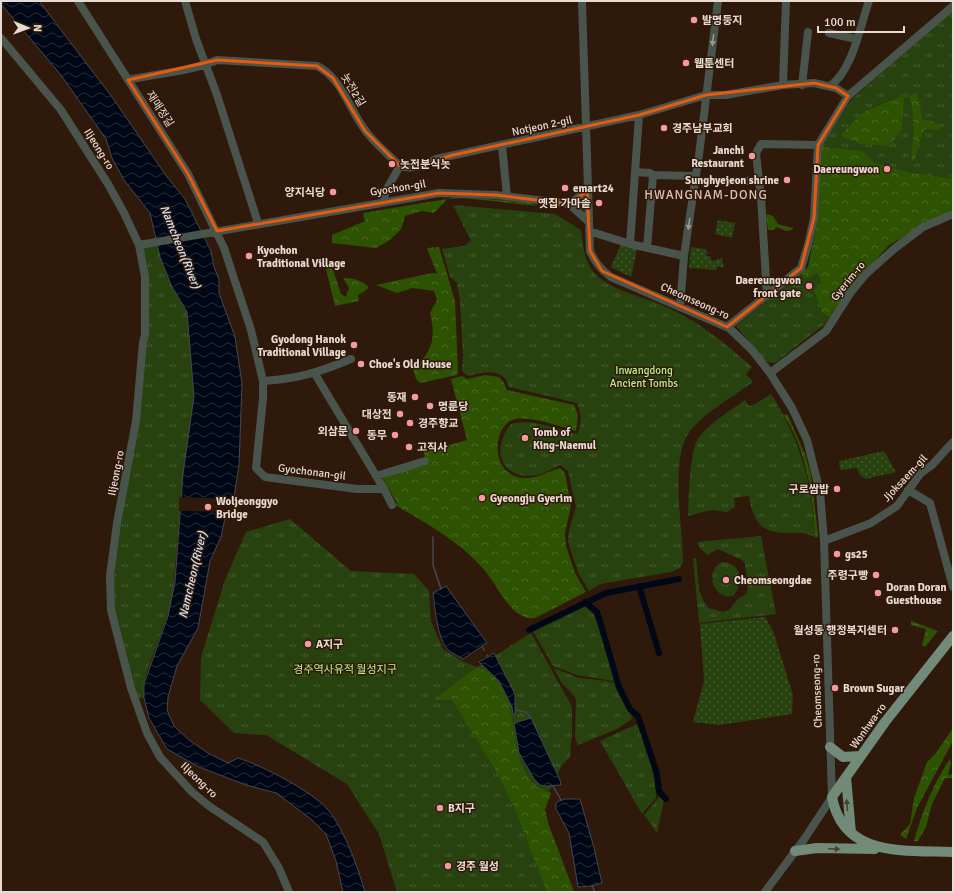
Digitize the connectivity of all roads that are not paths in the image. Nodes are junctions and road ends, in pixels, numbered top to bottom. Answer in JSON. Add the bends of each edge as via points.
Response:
{"nodes":[{"id":1,"x":78,"y":1,"type":"edge"},
{"id":2,"x":185,"y":1,"type":"edge"},
{"id":3,"x":582,"y":1,"type":"edge"},
{"id":4,"x":718,"y":1,"type":"edge"},
{"id":5,"x":786,"y":1,"type":"edge"},
{"id":6,"x":869,"y":1,"type":"edge"},
{"id":7,"x":953,"y":1,"type":"edge"},
{"id":8,"x":953,"y":6,"type":"edge"},
{"id":9,"x":808,"y":32,"type":"dead end"},
{"id":10,"x":829,"y":33,"type":"dead end"},
{"id":11,"x":1,"y":38,"type":"edge"},
{"id":12,"x":856,"y":39,"type":"junction"},
{"id":13,"x":206,"y":64,"type":"junction"},
{"id":14,"x":128,"y":80,"type":"junction"},
{"id":15,"x":783,"y":85,"type":"junction"},
{"id":16,"x":802,"y":85,"type":"junction"},
{"id":17,"x":830,"y":86,"type":"junction"},
{"id":18,"x":706,"y":95,"type":"junction"},
{"id":19,"x":848,"y":96,"type":"junction"},
{"id":20,"x":639,"y":115,"type":"junction"},
{"id":21,"x":586,"y":128,"type":"junction"},
{"id":22,"x":818,"y":145,"type":"junction"},
{"id":23,"x":502,"y":146,"type":"junction"},
{"id":24,"x":400,"y":166,"type":"junction"},
{"id":25,"x":635,"y":172,"type":"junction"},
{"id":26,"x":653,"y":175,"type":"junction"},
{"id":27,"x":695,"y":178,"type":"junction"},
{"id":28,"x":759,"y":181,"type":"junction"},
{"id":29,"x":588,"y":192,"type":"junction"},
{"id":30,"x":507,"y":196,"type":"junction"},
{"id":31,"x":384,"y":202,"type":"junction"},
{"id":32,"x":569,"y":204,"type":"junction"},
{"id":33,"x":588,"y":206,"type":"junction"},
{"id":34,"x":953,"y":214,"type":"edge"},
{"id":35,"x":258,"y":223,"type":"junction"},
{"id":36,"x":589,"y":226,"type":"junction"},
{"id":37,"x":215,"y":231,"type":"junction"},
{"id":38,"x":630,"y":244,"type":"junction"},
{"id":39,"x":139,"y":245,"type":"junction"},
{"id":40,"x":647,"y":248,"type":"junction"},
{"id":41,"x":684,"y":256,"type":"junction"},
{"id":42,"x":767,"y":296,"type":"junction"},
{"id":43,"x":680,"y":307,"type":"junction"},
{"id":44,"x":727,"y":327,"type":"junction"},
{"id":45,"x":351,"y":359,"type":"dead end"},
{"id":46,"x":770,"y":373,"type":"junction"},
{"id":47,"x":315,"y":374,"type":"junction"},
{"id":48,"x":263,"y":381,"type":"junction"},
{"id":49,"x":953,"y":442,"type":"edge"},
{"id":50,"x":425,"y":461,"type":"dead end"},
{"id":51,"x":376,"y":476,"type":"junction"},
{"id":52,"x":384,"y":489,"type":"junction"},
{"id":53,"x":908,"y":490,"type":"junction"},
{"id":54,"x":392,"y":505,"type":"dead end"},
{"id":55,"x":824,"y":541,"type":"junction"},
{"id":56,"x":953,"y":587,"type":"edge"},
{"id":57,"x":953,"y":636,"type":"edge"},
{"id":58,"x":830,"y":747,"type":"junction"},
{"id":59,"x":860,"y":756,"type":"junction"},
{"id":60,"x":846,"y":777,"type":"junction"},
{"id":61,"x":832,"y":797,"type":"junction"},
{"id":62,"x":808,"y":833,"type":"junction"},
{"id":63,"x":851,"y":833,"type":"junction"},
{"id":64,"x":886,"y":849,"type":"junction"},
{"id":65,"x":796,"y":851,"type":"junction"},
{"id":66,"x":953,"y":852,"type":"edge"},
{"id":67,"x":289,"y":892,"type":"edge"},
{"id":68,"x":760,"y":892,"type":"edge"},
{"id":69,"x":766,"y":892,"type":"edge"}],
"edges":[{"from":1,"to":14,"type":"street","name":"재매정길"},
{"from":2,"to":13,"type":"street"},
{"from":3,"to":21,"type":"street","name":"Cheomseong-ro"},
{"from":4,"to":18,"type":"street","one_way":true},
{"from":5,"to":15,"type":"street"},
{"from":6,"to":12,"type":"street"},
{"from":7,"to":8,"type":"street"},
{"from":8,"to":19,"type":"street"},
{"from":9,"to":16,"type":"street"},
{"from":10,"to":12,"type":"street"},
{"from":11,"to":39,"type":"street","name":"Iljeong-ro","via":[[61,110],[108,184]]},
{"from":12,"to":17,"type":"street","via":[[847,66]]},
{"from":13,"to":14,"type":"street","name":"놋전2길"},
{"from":13,"to":24,"type":"street","name":"놋전2길","via":[[217,60],[317,66],[325,70],[333,78],[365,131]]},
{"from":13,"to":35,"type":"street"},
{"from":14,"to":37,"type":"street","name":"재매정길","via":[[188,174]]},
{"from":15,"to":16,"type":"street","name":"Notjeon 2-gil"},
{"from":15,"to":18,"type":"street","name":"Notjeon 2-gil","via":[[725,95]]},
{"from":16,"to":17,"type":"street","name":"Notjeon 2-gil","via":[[814,83]]},
{"from":17,"to":19,"type":"street"},
{"from":18,"to":20,"type":"street","name":"Notjeon 2-gil"},
{"from":18,"to":27,"type":"street"},
{"from":19,"to":22,"type":"street"},
{"from":20,"to":21,"type":"street","name":"Notjeon 2-gil"},
{"from":20,"to":25,"type":"street"},
{"from":21,"to":23,"type":"street","name":"Notjeon 2-gil"},
{"from":21,"to":29,"type":"street","name":"Cheomseong-ro"},
{"from":22,"to":28,"type":"street","via":[[761,144],[756,153]]},
{"from":22,"to":42,"type":"street","via":[[814,218],[801,268]]},
{"from":23,"to":24,"type":"street","name":"Notjeon 2-gil","via":[[436,159],[416,167]]},
{"from":23,"to":30,"type":"street"},
{"from":24,"to":31,"type":"street","via":[[385,192]]},
{"from":25,"to":26,"type":"street"},
{"from":25,"to":38,"type":"street"},
{"from":26,"to":27,"type":"street"},
{"from":26,"to":40,"type":"street"},
{"from":27,"to":28,"type":"street"},
{"from":27,"to":41,"type":"street","one_way":true},
{"from":28,"to":42,"type":"street"},
{"from":29,"to":32,"type":"street"},
{"from":29,"to":33,"type":"street","name":"Cheomseong-ro"},
{"from":30,"to":31,"type":"street","name":"Gyochon-gil","via":[[459,192]]},
{"from":30,"to":32,"type":"street","name":"Gyochon-gil"},
{"from":31,"to":35,"type":"street","name":"Gyochon-gil"},
{"from":32,"to":33,"type":"street","name":"Gyochon-gil"},
{"from":32,"to":36,"type":"street"},
{"from":33,"to":36,"type":"street","name":"Cheomseong-ro"},
{"from":34,"to":46,"type":"street","name":"Gyerim-ro","via":[[923,228],[866,273],[826,331]]},
{"from":35,"to":37,"type":"street","name":"Gyochon-gil"},
{"from":36,"to":38,"type":"street"},
{"from":36,"to":43,"type":"street","name":"Cheomseong-ro","via":[[590,251],[602,271],[610,277]]},
{"from":37,"to":39,"type":"street","name":"Gyochon-gil"},
{"from":37,"to":48,"type":"street","name":"Gyochonan-gil","via":[[224,248],[251,330]]},
{"from":38,"to":40,"type":"street"},
{"from":39,"to":67,"type":"street","name":"Iljeong-ro","via":[[145,277],[145,335],[136,421],[110,576],[111,610],[131,688],[146,733],[160,757],[192,792],[263,842],[279,868]]},
{"from":40,"to":41,"type":"street"},
{"from":41,"to":43,"type":"street"},
{"from":42,"to":44,"type":"street"},
{"from":43,"to":44,"type":"street","name":"Cheomseong-ro"},
{"from":44,"to":46,"type":"street","name":"Cheomseong-ro","via":[[752,350]]},
{"from":45,"to":47,"type":"street"},
{"from":46,"to":55,"type":"street","name":"Cheomseong-ro","via":[[792,408],[807,440],[820,492]]},
{"from":47,"to":48,"type":"street","via":[[290,380]]},
{"from":47,"to":51,"type":"street"},
{"from":48,"to":52,"type":"street","name":"Gyochonan-gil","via":[[256,468],[264,477],[357,489]]},
{"from":49,"to":53,"type":"street","name":"Jjoksaem-gil","via":[[921,473]]},
{"from":50,"to":51,"type":"street"},
{"from":51,"to":52,"type":"street"},
{"from":52,"to":54,"type":"street"},
{"from":53,"to":55,"type":"street","name":"Jjoksaem-gil","via":[[897,506],[882,517]]},
{"from":53,"to":56,"type":"street","via":[[930,504]]},
{"from":55,"to":58,"type":"street","name":"Cheomseong-ro"},
{"from":57,"to":59,"type":"main road","name":"Wonhwa-ro"},
{"from":58,"to":59,"type":"main road","via":[[842,757]]},
{"from":58,"to":61,"type":"street","name":"Cheomseong-ro"},
{"from":59,"to":60,"type":"main road","name":"Wonhwa-ro"},
{"from":60,"to":61,"type":"main road","name":"Wonhwa-ro"},
{"from":63,"to":60,"type":"main road","one_way":true},
{"from":61,"to":62,"type":"street","name":"Wonhwa-ro"},
{"from":61,"to":63,"type":"main road","via":[[833,806],[840,820]]},
{"from":62,"to":65,"type":"street","name":"Wonhwa-ro"},
{"from":62,"to":68,"type":"street","name":"Wonhwa-ro","via":[[801,836]]},
{"from":63,"to":64,"type":"main road","via":[[865,844]]},
{"from":65,"to":64,"type":"main road","one_way":true,"via":[[817,848]]},
{"from":64,"to":66,"type":"main road"},
{"from":65,"to":69,"type":"street","name":"Wonhwa-ro"}]}
